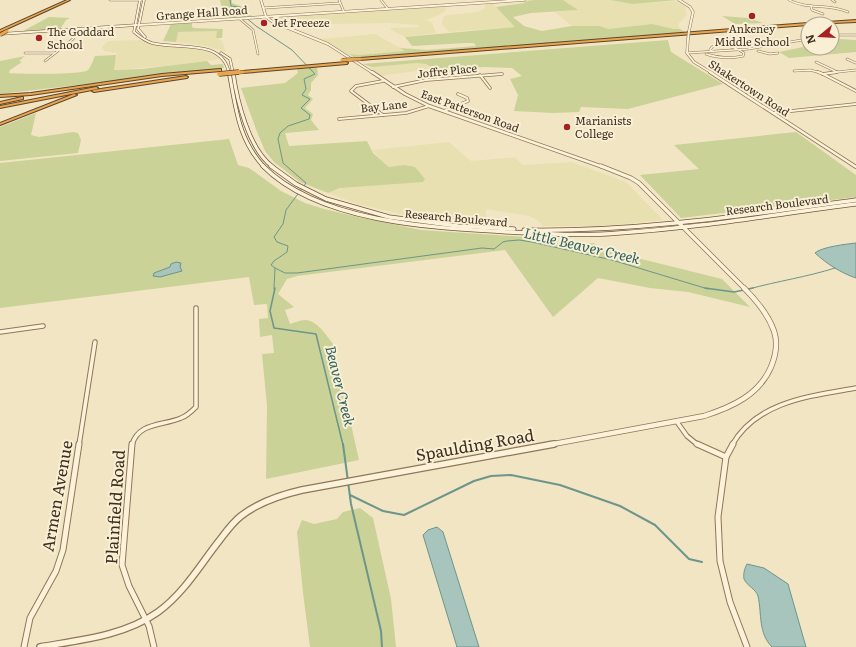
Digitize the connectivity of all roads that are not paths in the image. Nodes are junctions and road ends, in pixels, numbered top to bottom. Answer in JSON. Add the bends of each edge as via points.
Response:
{"nodes":[{"id":1,"x":69,"y":0,"type":"edge"},
{"id":2,"x":75,"y":0,"type":"edge"},
{"id":3,"x":110,"y":0,"type":"edge"},
{"id":4,"x":142,"y":0,"type":"edge"},
{"id":5,"x":261,"y":0,"type":"edge"},
{"id":6,"x":339,"y":0,"type":"edge"},
{"id":7,"x":381,"y":0,"type":"edge"},
{"id":8,"x":477,"y":0,"type":"edge"},
{"id":9,"x":524,"y":0,"type":"edge"},
{"id":10,"x":679,"y":0,"type":"edge"},
{"id":11,"x":789,"y":0,"type":"edge"},
{"id":12,"x":832,"y":0,"type":"edge"},
{"id":13,"x":835,"y":2,"type":"dead end"},
{"id":14,"x":480,"y":3,"type":"junction"},
{"id":15,"x":340,"y":4,"type":"junction"},
{"id":16,"x":811,"y":6,"type":"junction"},
{"id":17,"x":264,"y":8,"type":"junction"},
{"id":18,"x":388,"y":9,"type":"junction"},
{"id":19,"x":344,"y":12,"type":"junction"},
{"id":20,"x":848,"y":12,"type":"dead end"},
{"id":21,"x":823,"y":14,"type":"dead end"},
{"id":22,"x":266,"y":17,"type":"junction"},
{"id":23,"x":240,"y":19,"type":"junction"},
{"id":24,"x":856,"y":22,"type":"edge"},
{"id":25,"x":840,"y":23,"type":"edge"},
{"id":26,"x":137,"y":25,"type":"junction"},
{"id":27,"x":840,"y":25,"type":"edge"},
{"id":28,"x":800,"y":27,"type":"edge"},
{"id":29,"x":79,"y":29,"type":"junction"},
{"id":30,"x":0,"y":31,"type":"edge"},
{"id":31,"x":20,"y":33,"type":"junction"},
{"id":32,"x":0,"y":35,"type":"edge"},
{"id":33,"x":840,"y":35,"type":"edge"},
{"id":34,"x":856,"y":35,"type":"edge"},
{"id":35,"x":18,"y":36,"type":"dead end"},
{"id":36,"x":800,"y":40,"type":"edge"},
{"id":37,"x":751,"y":43,"type":"dead end"},
{"id":38,"x":732,"y":46,"type":"junction"},
{"id":39,"x":763,"y":46,"type":"dead end"},
{"id":40,"x":738,"y":48,"type":"junction"},
{"id":41,"x":769,"y":49,"type":"dead end"},
{"id":42,"x":718,"y":51,"type":"dead end"},
{"id":43,"x":742,"y":51,"type":"junction"},
{"id":44,"x":758,"y":51,"type":"junction"},
{"id":45,"x":752,"y":52,"type":"dead end"},
{"id":46,"x":25,"y":53,"type":"dead end"},
{"id":47,"x":56,"y":53,"type":"junction"},
{"id":48,"x":687,"y":53,"type":"junction"},
{"id":49,"x":715,"y":53,"type":"junction"},
{"id":50,"x":744,"y":53,"type":"junction"},
{"id":51,"x":748,"y":53,"type":"dead end"},
{"id":52,"x":778,"y":53,"type":"dead end"},
{"id":53,"x":258,"y":54,"type":"dead end"},
{"id":54,"x":705,"y":54,"type":"junction"},
{"id":55,"x":723,"y":54,"type":"dead end"},
{"id":56,"x":740,"y":56,"type":"dead end"},
{"id":57,"x":730,"y":57,"type":"junction"},
{"id":58,"x":847,"y":59,"type":"dead end"},
{"id":59,"x":361,"y":60,"type":"junction"},
{"id":60,"x":45,"y":62,"type":"dead end"},
{"id":61,"x":816,"y":62,"type":"dead end"},
{"id":62,"x":856,"y":63,"type":"edge"},
{"id":63,"x":293,"y":66,"type":"junction"},
{"id":64,"x":856,"y":70,"type":"edge"},
{"id":65,"x":794,"y":71,"type":"dead end"},
{"id":66,"x":219,"y":72,"type":"junction"},
{"id":67,"x":836,"y":72,"type":"junction"},
{"id":68,"x":502,"y":74,"type":"dead end"},
{"id":69,"x":823,"y":74,"type":"junction"},
{"id":70,"x":191,"y":76,"type":"junction"},
{"id":71,"x":480,"y":76,"type":"junction"},
{"id":72,"x":383,"y":81,"type":"junction"},
{"id":73,"x":102,"y":83,"type":"junction"},
{"id":74,"x":393,"y":87,"type":"junction"},
{"id":75,"x":490,"y":88,"type":"dead end"},
{"id":76,"x":856,"y":92,"type":"edge"},
{"id":77,"x":458,"y":94,"type":"dead end"},
{"id":78,"x":0,"y":96,"type":"edge"},
{"id":79,"x":0,"y":103,"type":"edge"},
{"id":80,"x":856,"y":104,"type":"edge"},
{"id":81,"x":429,"y":106,"type":"junction"},
{"id":82,"x":0,"y":108,"type":"edge"},
{"id":83,"x":444,"y":111,"type":"junction"},
{"id":84,"x":773,"y":112,"type":"junction"},
{"id":85,"x":383,"y":115,"type":"junction"},
{"id":86,"x":339,"y":119,"type":"dead end"},
{"id":87,"x":0,"y":124,"type":"edge"},
{"id":88,"x":856,"y":167,"type":"edge"},
{"id":89,"x":294,"y":186,"type":"junction"},
{"id":90,"x":856,"y":200,"type":"edge"},
{"id":91,"x":856,"y":204,"type":"edge"},
{"id":92,"x":798,"y":209,"type":"junction"},
{"id":93,"x":680,"y":224,"type":"junction"},
{"id":94,"x":196,"y":308,"type":"dead end"},
{"id":95,"x":43,"y":326,"type":"dead end"},
{"id":96,"x":0,"y":332,"type":"edge"},
{"id":97,"x":95,"y":342,"type":"dead end"},
{"id":98,"x":856,"y":388,"type":"edge"},
{"id":99,"x":677,"y":422,"type":"junction"},
{"id":100,"x":726,"y":457,"type":"junction"},
{"id":101,"x":146,"y":620,"type":"junction"},
{"id":102,"x":24,"y":647,"type":"edge"},
{"id":103,"x":40,"y":647,"type":"edge"},
{"id":104,"x":154,"y":647,"type":"edge"},
{"id":105,"x":747,"y":647,"type":"edge"}],
"edges":[{"from":1,"to":30,"type":"highway"},
{"from":2,"to":32,"type":"highway","bridge":true},
{"from":3,"to":4,"type":"street"},
{"from":4,"to":26,"type":"main road"},
{"from":5,"to":17,"type":"street"},
{"from":6,"to":15,"type":"street"},
{"from":7,"to":18,"type":"street"},
{"from":8,"to":14,"type":"street"},
{"from":9,"to":14,"type":"street","name":"Grange Hall Road"},
{"from":10,"to":48,"type":"street","bridge":true,"via":[[690,6],[693,12]]},
{"from":11,"to":16,"type":"street"},
{"from":12,"to":13,"type":"street"},
{"from":14,"to":18,"type":"street","name":"Grange Hall Road"},
{"from":15,"to":17,"type":"street"},
{"from":15,"to":19,"type":"street"},
{"from":16,"to":20,"type":"street","via":[[838,8]]},
{"from":16,"to":21,"type":"street","via":[[812,10]]},
{"from":17,"to":22,"type":"street"},
{"from":18,"to":19,"type":"street","name":"Grange Hall Road"},
{"from":19,"to":22,"type":"street","name":"Grange Hall Road"},
{"from":22,"to":23,"type":"street","name":"Grange Hall Road"},
{"from":22,"to":72,"type":"street","name":"East Patterson Road","via":[[283,27],[328,44]]},
{"from":23,"to":26,"type":"street","name":"Grange Hall Road"},
{"from":23,"to":53,"type":"street","via":[[253,30]]},
{"from":24,"to":25,"type":"highway"},
{"from":24,"to":27,"type":"highway"},
{"from":26,"to":29,"type":"main road","name":"Grange Hall Road"},
{"from":26,"to":89,"type":"main road","name":"Research Boulevard","via":[[141,34],[150,39],[206,48],[230,59],[240,110],[258,152]]},
{"from":26,"to":89,"type":"main road","name":"Research Boulevard","via":[[134,32],[145,40],[210,51],[225,60],[228,64],[235,110],[250,149],[265,168]]},
{"from":28,"to":59,"type":"highway"},
{"from":29,"to":31,"type":"main road","name":"Grange Hall Road"},
{"from":29,"to":47,"type":"street"},
{"from":31,"to":32,"type":"main road","name":"Grange Hall Road"},
{"from":31,"to":35,"type":"street"},
{"from":33,"to":34,"type":"street"},
{"from":36,"to":43,"type":"street"},
{"from":37,"to":38,"type":"street"},
{"from":38,"to":40,"type":"street"},
{"from":38,"to":49,"type":"street","via":[[720,45],[710,48]]},
{"from":39,"to":40,"type":"street"},
{"from":40,"to":42,"type":"street"},
{"from":40,"to":43,"type":"street"},
{"from":41,"to":44,"type":"street"},
{"from":43,"to":49,"type":"street"},
{"from":43,"to":50,"type":"street"},
{"from":44,"to":45,"type":"street"},
{"from":44,"to":52,"type":"street"},
{"from":46,"to":47,"type":"street"},
{"from":47,"to":60,"type":"street"},
{"from":48,"to":54,"type":"street"},
{"from":48,"to":84,"type":"street","name":"Shakertown Road","via":[[695,62]]},
{"from":49,"to":54,"type":"street"},
{"from":50,"to":51,"type":"street"},
{"from":50,"to":56,"type":"street","via":[[737,54]]},
{"from":50,"to":57,"type":"street","via":[[743,56]]},
{"from":54,"to":57,"type":"street","via":[[715,58]]},
{"from":55,"to":57,"type":"street"},
{"from":58,"to":62,"type":"street"},
{"from":59,"to":63,"type":"highway","bridge":true},
{"from":59,"to":63,"type":"highway","via":[[316,66]]},
{"from":61,"to":67,"type":"street"},
{"from":63,"to":66,"type":"highway","bridge":true},
{"from":64,"to":67,"type":"street"},
{"from":65,"to":69,"type":"street","via":[[810,70]]},
{"from":66,"to":70,"type":"highway"},
{"from":66,"to":73,"type":"highway","via":[[162,75]]},
{"from":67,"to":69,"type":"street"},
{"from":68,"to":71,"type":"street","name":"Joffre Place"},
{"from":69,"to":76,"type":"street"},
{"from":70,"to":82,"type":"highway","via":[[111,86]]},
{"from":70,"to":87,"type":"highway","via":[[111,87],[81,94]]},
{"from":71,"to":74,"type":"street","name":"Joffre Place","via":[[426,80]]},
{"from":71,"to":75,"type":"street"},
{"from":72,"to":74,"type":"street","name":"East Patterson Road"},
{"from":72,"to":85,"type":"street","via":[[356,86],[351,91]]},
{"from":73,"to":78,"type":"highway"},
{"from":73,"to":79,"type":"highway"},
{"from":74,"to":81,"type":"street","name":"East Patterson Road"},
{"from":77,"to":83,"type":"street","via":[[468,101]]},
{"from":80,"to":84,"type":"street"},
{"from":81,"to":83,"type":"street","name":"East Patterson Road"},
{"from":81,"to":85,"type":"street","name":"Bay Lane","via":[[409,112]]},
{"from":83,"to":93,"type":"street","name":"East Patterson Road","via":[[631,178]]},
{"from":84,"to":88,"type":"street","name":"Shakertown Road"},
{"from":85,"to":86,"type":"street","name":"Bay Lane"},
{"from":89,"to":93,"type":"main road","name":"Research Boulevard","via":[[350,211],[390,221],[454,229],[552,235],[634,232]]},
{"from":90,"to":92,"type":"main road","name":"Research Boulevard"},
{"from":91,"to":92,"type":"main road","name":"Research Boulevard"},
{"from":92,"to":93,"type":"main road","name":"Research Boulevard"},
{"from":93,"to":99,"type":"street","name":"Spaulding Road","via":[[752,295],[774,328],[777,349],[774,364],[760,386],[742,400],[714,413]]},
{"from":94,"to":101,"type":"street","name":"Plainfield Road","via":[[196,407],[183,419],[144,429],[136,435],[132,444],[122,565],[124,575]]},
{"from":95,"to":96,"type":"street"},
{"from":97,"to":102,"type":"street","name":"Armen Avenue","via":[[63,550],[56,571],[30,618]]},
{"from":98,"to":100,"type":"street","via":[[802,398],[772,408],[748,426],[736,439]]},
{"from":99,"to":100,"type":"street","via":[[695,444]]},
{"from":99,"to":101,"type":"street","name":"Spaulding Road","via":[[284,495],[258,505],[240,516],[176,597]]},
{"from":100,"to":105,"type":"street","via":[[718,517],[720,561],[730,602]]},
{"from":101,"to":103,"type":"street","name":"Spaulding Road","via":[[113,632]]},
{"from":101,"to":104,"type":"street","name":"Plainfield Road","via":[[154,639]]}]}
